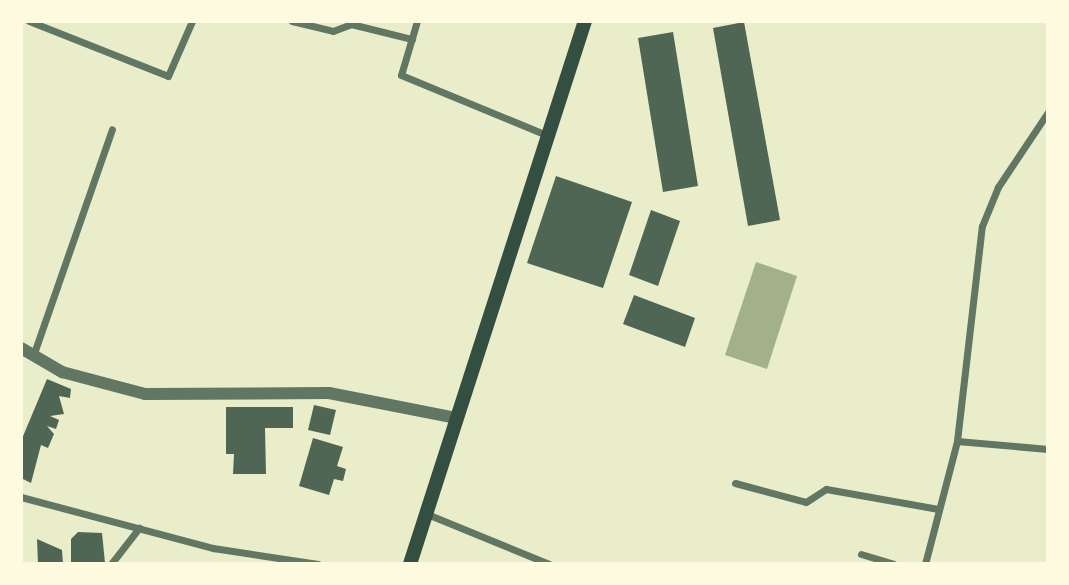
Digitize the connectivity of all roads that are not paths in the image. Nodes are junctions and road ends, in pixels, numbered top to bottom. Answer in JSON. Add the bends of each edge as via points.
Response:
{"nodes":[{"id":1,"x":29,"y":21,"type":"edge"},
{"id":2,"x":191,"y":21,"type":"edge"},
{"id":3,"x":292,"y":21,"type":"edge"},
{"id":4,"x":417,"y":21,"type":"edge"},
{"id":5,"x":585,"y":21,"type":"edge"},
{"id":6,"x":412,"y":39,"type":"junction"},
{"id":7,"x":1048,"y":112,"type":"edge"},
{"id":8,"x":112,"y":129,"type":"dead end"},
{"id":9,"x":550,"y":136,"type":"junction"},
{"id":10,"x":21,"y":348,"type":"edge"},
{"id":11,"x":33,"y":356,"type":"junction"},
{"id":12,"x":456,"y":418,"type":"junction"},
{"id":13,"x":957,"y":441,"type":"junction"},
{"id":14,"x":1048,"y":449,"type":"edge"},
{"id":15,"x":735,"y":483,"type":"dead end"},
{"id":16,"x":21,"y":497,"type":"edge"},
{"id":17,"x":939,"y":509,"type":"junction"},
{"id":18,"x":426,"y":514,"type":"junction"},
{"id":19,"x":139,"y":528,"type":"junction"},
{"id":20,"x":861,"y":554,"type":"dead end"},
{"id":21,"x":111,"y":564,"type":"edge"},
{"id":22,"x":318,"y":564,"type":"edge"},
{"id":23,"x":410,"y":564,"type":"edge"},
{"id":24,"x":549,"y":564,"type":"edge"},
{"id":25,"x":892,"y":564,"type":"edge"},
{"id":26,"x":925,"y":564,"type":"edge"}],
"edges":[{"from":1,"to":2,"type":"street","via":[[168,76]]},
{"from":3,"to":6,"type":"street","via":[[333,31],[351,24]]},
{"from":4,"to":6,"type":"street"},
{"from":5,"to":9,"type":"main road"},
{"from":6,"to":9,"type":"street","via":[[401,75]]},
{"from":7,"to":13,"type":"street","via":[[998,187],[982,226]]},
{"from":8,"to":11,"type":"street"},
{"from":9,"to":12,"type":"main road"},
{"from":10,"to":11,"type":"street"},
{"from":11,"to":12,"type":"street","via":[[62,372],[145,394],[329,393]]},
{"from":12,"to":18,"type":"main road"},
{"from":13,"to":14,"type":"street"},
{"from":13,"to":17,"type":"street"},
{"from":15,"to":17,"type":"street","via":[[806,502],[826,489]]},
{"from":16,"to":19,"type":"street"},
{"from":17,"to":26,"type":"street"},
{"from":18,"to":23,"type":"main road"},
{"from":18,"to":24,"type":"street"},
{"from":19,"to":21,"type":"street"},
{"from":19,"to":22,"type":"street","via":[[213,548]]},
{"from":20,"to":25,"type":"street"}]}
